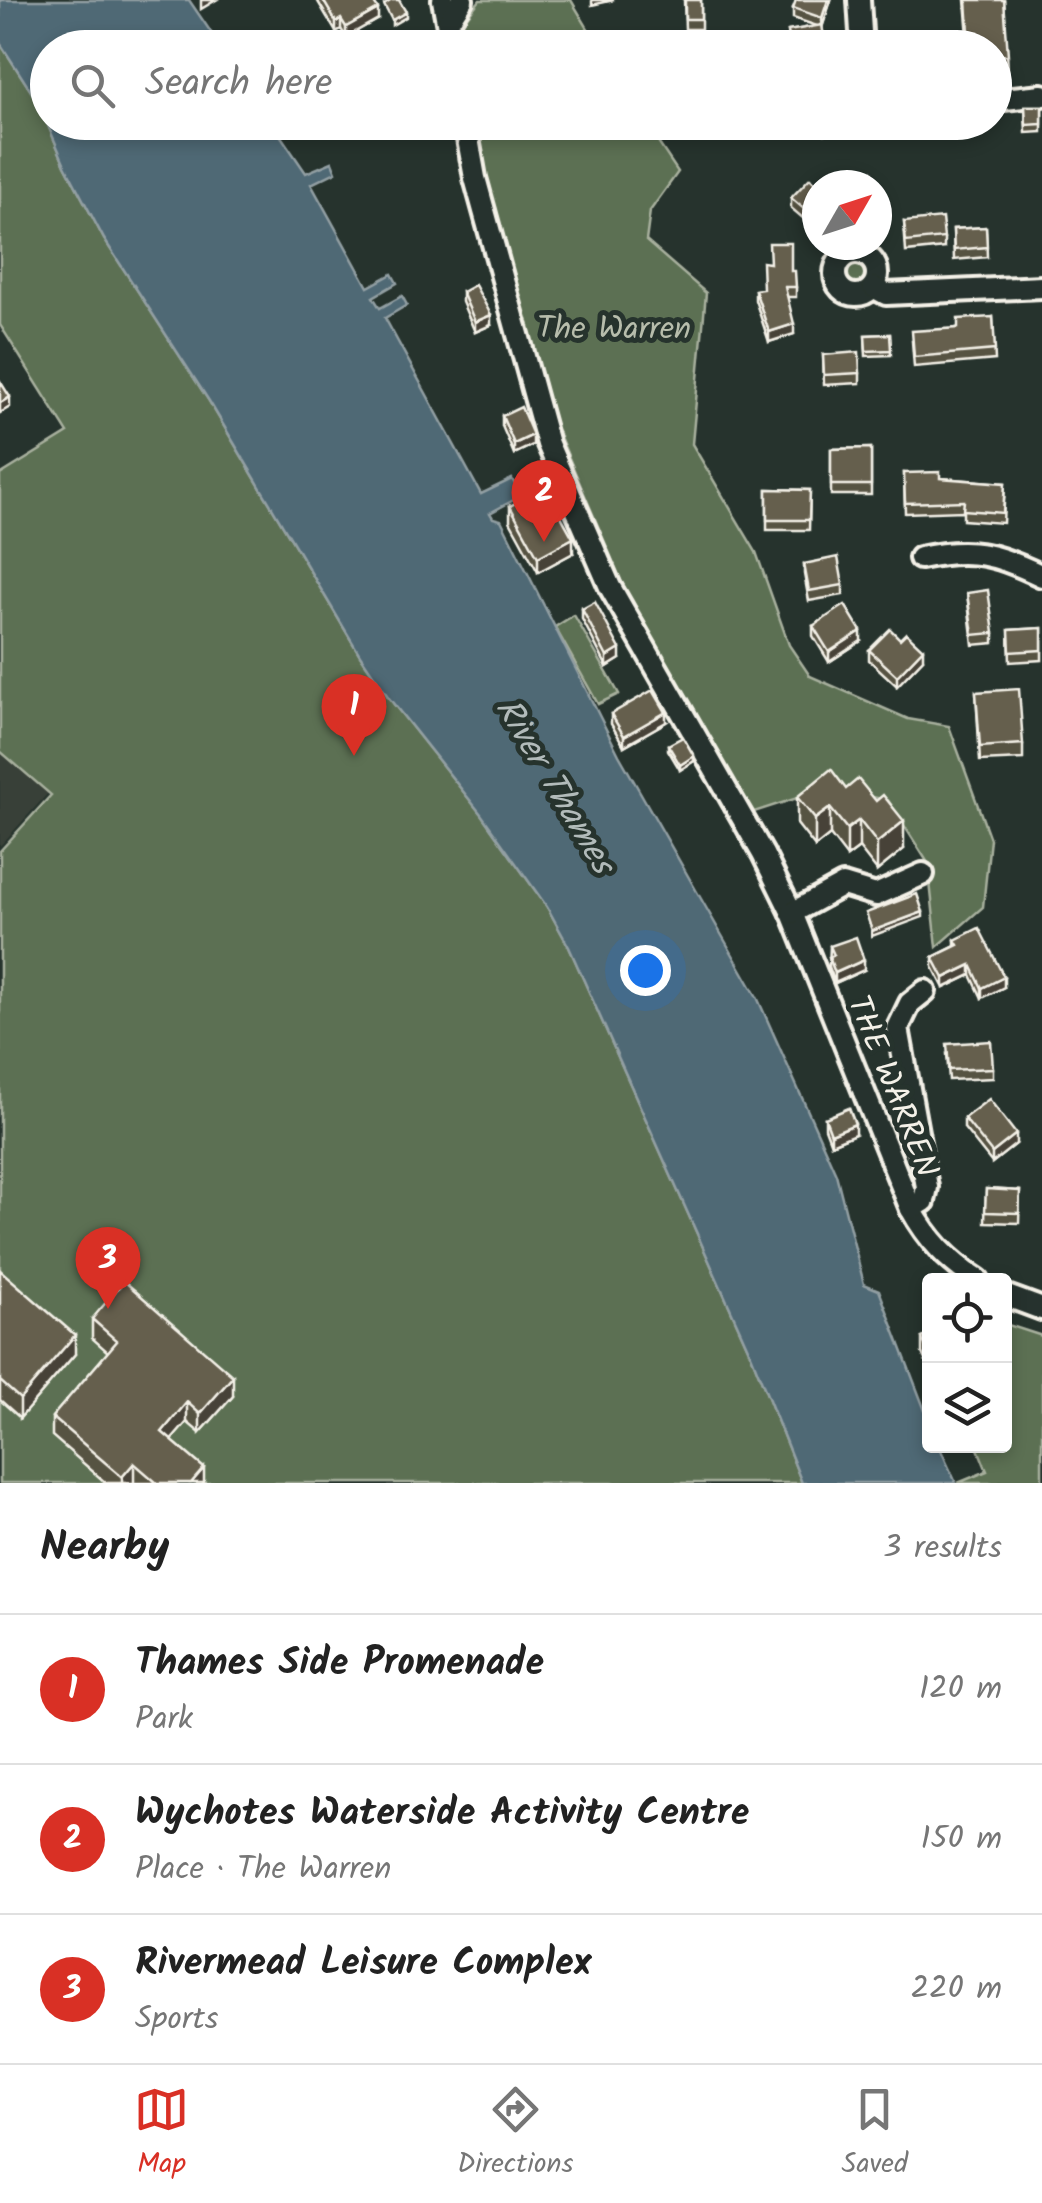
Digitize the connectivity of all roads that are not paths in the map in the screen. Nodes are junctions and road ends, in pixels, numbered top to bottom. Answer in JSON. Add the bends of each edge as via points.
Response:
{"nodes":[{"id":1,"x":442,"y":0,"type":"edge"},
{"id":2,"x":462,"y":0,"type":"edge"},
{"id":3,"x":859,"y":0,"type":"edge"},
{"id":4,"x":448,"y":22,"type":"junction"},
{"id":5,"x":449,"y":30,"type":"edge"},
{"id":6,"x":861,"y":30,"type":"edge"},
{"id":7,"x":1042,"y":95,"type":"edge"},
{"id":8,"x":1012,"y":98,"type":"edge"},
{"id":9,"x":468,"y":140,"type":"edge"},
{"id":10,"x":873,"y":287,"type":"dead end"},
{"id":11,"x":1042,"y":287,"type":"edge"},
{"id":12,"x":920,"y":558,"type":"dead end"},
{"id":13,"x":1042,"y":576,"type":"edge"},
{"id":14,"x":923,"y":874,"type":"dead end"},
{"id":15,"x":792,"y":912,"type":"junction"},
{"id":16,"x":925,"y":991,"type":"dead end"},
{"id":17,"x":912,"y":1208,"type":"junction"},
{"id":18,"x":967,"y":1273,"type":"edge"},
{"id":19,"x":1012,"y":1298,"type":"edge"},
{"id":20,"x":1042,"y":1309,"type":"edge"}],
"edges":[{"from":1,"to":4,"type":"street"},
{"from":2,"to":4,"type":"street"},
{"from":3,"to":6,"type":"street"},
{"from":4,"to":5,"type":"street"},
{"from":7,"to":8,"type":"street"},
{"from":9,"to":15,"type":"street","name":"THE WARREN","via":[[548,444],[610,587]]},
{"from":10,"to":11,"type":"street","via":[[886,294]]},
{"from":12,"to":13,"type":"street","via":[[948,552],[1002,556]]},
{"from":14,"to":15,"type":"street","via":[[876,895],[843,885]]},
{"from":15,"to":17,"type":"street","name":"THE WARREN"},
{"from":16,"to":17,"type":"street","via":[[910,1002],[898,1028],[927,1187],[924,1201]]},
{"from":17,"to":18,"type":"street","name":"THE WARREN","via":[[924,1233]]},
{"from":19,"to":20,"type":"street"}]}
